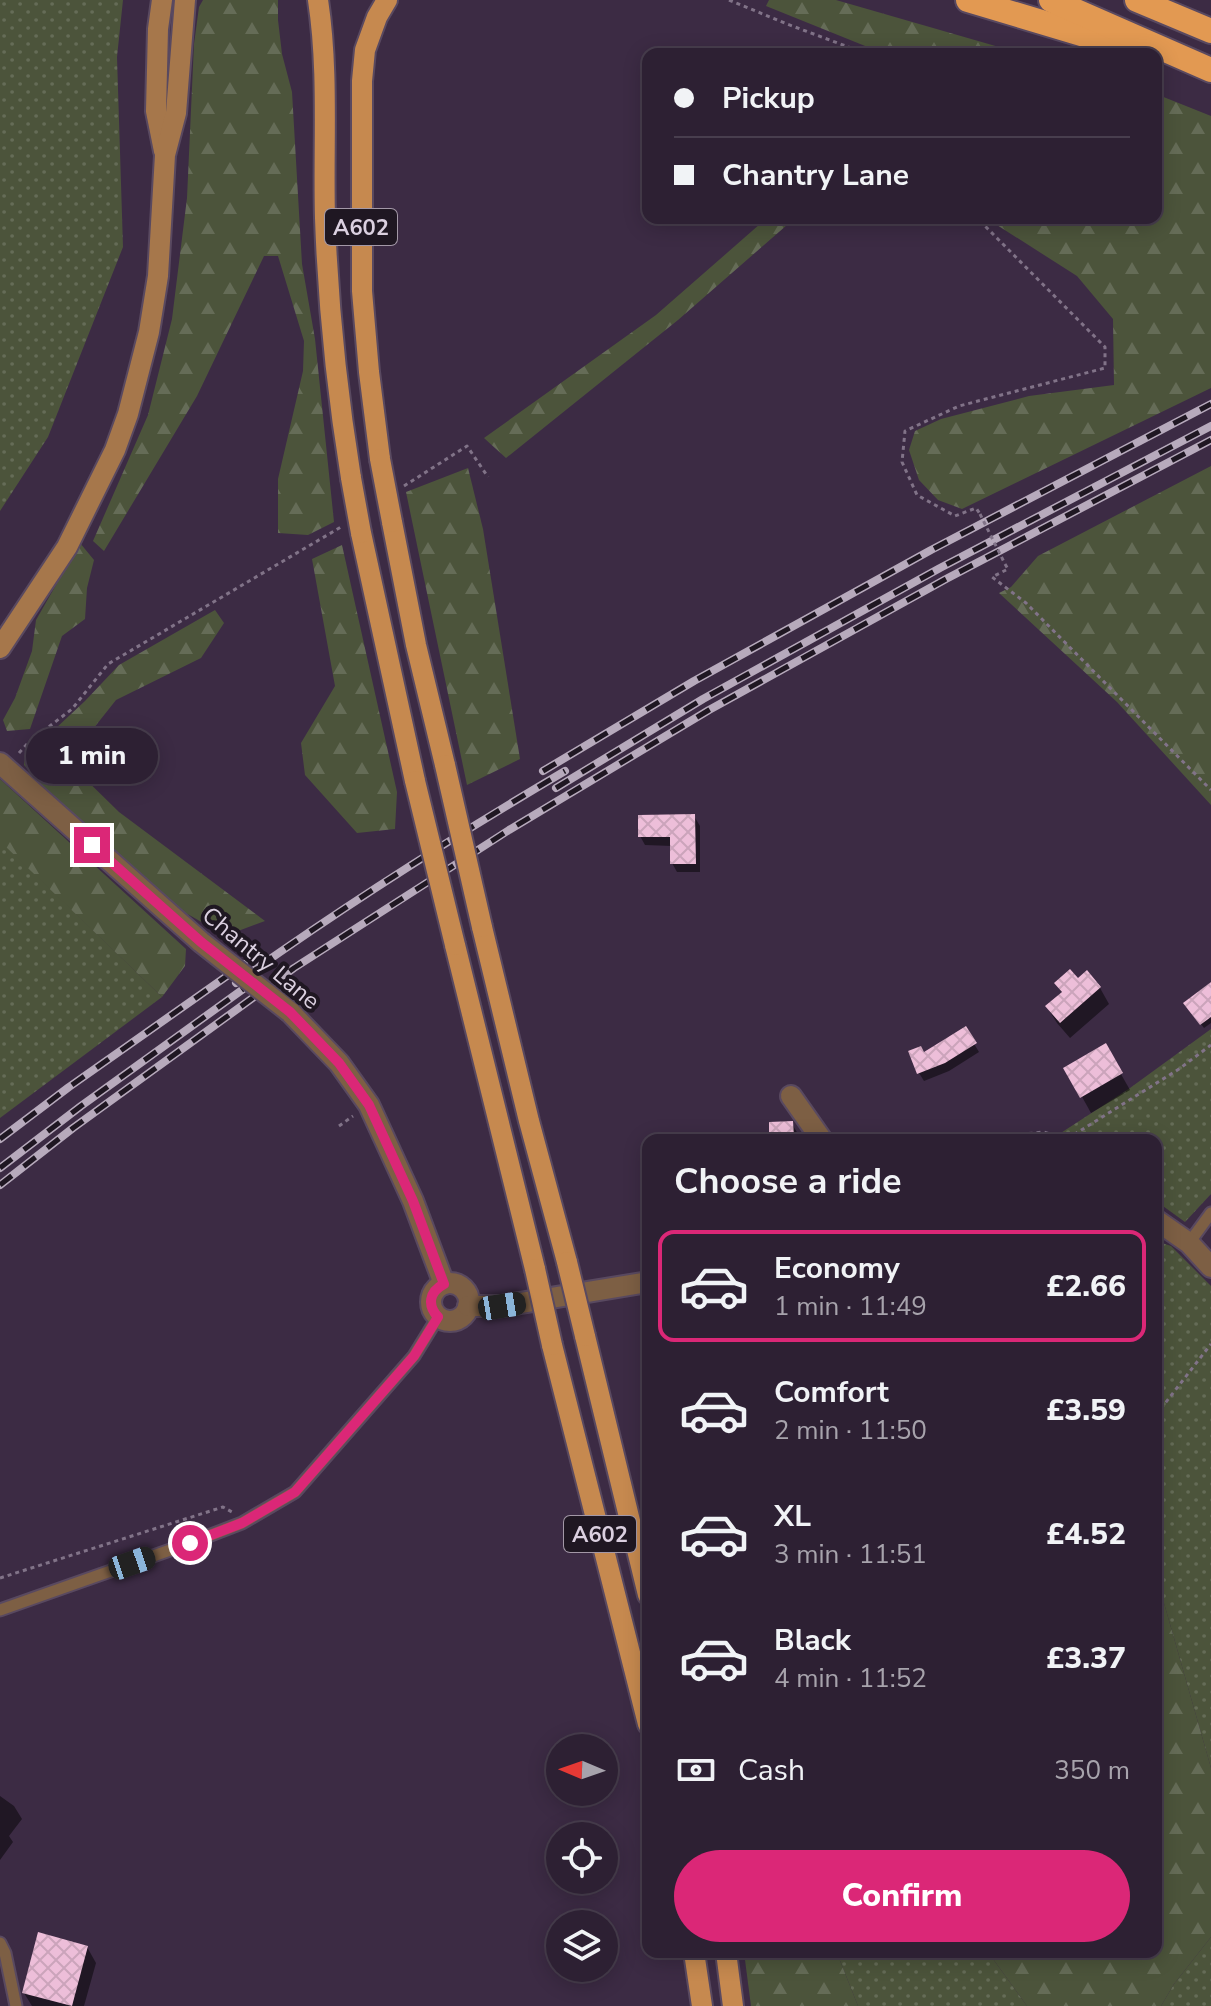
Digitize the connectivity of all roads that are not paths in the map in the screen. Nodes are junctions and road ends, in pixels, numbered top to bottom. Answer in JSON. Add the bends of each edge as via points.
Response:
{"nodes":[{"id":1,"x":162,"y":0,"type":"edge"},
{"id":2,"x":185,"y":0,"type":"edge"},
{"id":3,"x":318,"y":0,"type":"edge"},
{"id":4,"x":387,"y":0,"type":"edge"},
{"id":5,"x":968,"y":0,"type":"edge"},
{"id":6,"x":1051,"y":0,"type":"edge"},
{"id":7,"x":1137,"y":0,"type":"edge"},
{"id":8,"x":1155,"y":0,"type":"edge"},
{"id":9,"x":1201,"y":27,"type":"edge"},
{"id":10,"x":1128,"y":48,"type":"edge"},
{"id":11,"x":1159,"y":48,"type":"edge"},
{"id":12,"x":1162,"y":49,"type":"edge"},
{"id":13,"x":1162,"y":58,"type":"edge"},
{"id":14,"x":1211,"y":71,"type":"edge"},
{"id":15,"x":165,"y":155,"type":"junction"},
{"id":16,"x":0,"y":648,"type":"edge"},
{"id":17,"x":3,"y":766,"type":"edge"},
{"id":18,"x":791,"y":1096,"type":"dead end"},
{"id":19,"x":818,"y":1134,"type":"edge"},
{"id":20,"x":1211,"y":1213,"type":"edge"},
{"id":21,"x":1162,"y":1224,"type":"edge"},
{"id":22,"x":1189,"y":1243,"type":"junction"},
{"id":23,"x":1211,"y":1267,"type":"edge"},
{"id":24,"x":642,"y":1283,"type":"edge"},
{"id":25,"x":444,"y":1284,"type":"junction"},
{"id":26,"x":468,"y":1306,"type":"junction"},
{"id":27,"x":438,"y":1317,"type":"junction"},
{"id":28,"x":642,"y":1570,"type":"edge"},
{"id":29,"x":0,"y":1610,"type":"edge"},
{"id":30,"x":642,"y":1700,"type":"edge"},
{"id":31,"x":0,"y":1943,"type":"edge"},
{"id":32,"x":695,"y":1958,"type":"edge"},
{"id":33,"x":727,"y":1958,"type":"edge"},
{"id":34,"x":16,"y":2006,"type":"edge"},
{"id":35,"x":702,"y":2006,"type":"edge"},
{"id":36,"x":733,"y":2006,"type":"edge"}],
"edges":[{"from":1,"to":15,"type":"street","via":[[156,111]]},
{"from":2,"to":15,"type":"street","via":[[176,113]]},
{"from":3,"to":30,"type":"main road","number":"A602","bridge":true,"via":[[324,46],[328,283],[339,406],[361,533],[415,781]]},
{"from":4,"to":28,"type":"main road","number":"A602","bridge":true,"via":[[365,50],[362,81],[362,291],[380,459],[416,645],[482,927]]},
{"from":5,"to":10,"type":"highway"},
{"from":6,"to":11,"type":"highway"},
{"from":7,"to":9,"type":"highway"},
{"from":8,"to":9,"type":"highway"},
{"from":12,"to":14,"type":"highway"},
{"from":13,"to":14,"type":"highway"},
{"from":15,"to":16,"type":"street","via":[[158,276],[128,414],[67,547]]},
{"from":17,"to":25,"type":"street","name":"Chantry Lane","bridge":true,"via":[[201,942],[290,1012],[339,1063],[369,1105]]},
{"from":18,"to":19,"type":"street"},
{"from":20,"to":22,"type":"lane"},
{"from":21,"to":22,"type":"street"},
{"from":22,"to":23,"type":"street"},
{"from":24,"to":26,"type":"street","via":[[502,1306]]},
{"from":25,"to":26,"type":"street","via":[[462,1288]]},
{"from":25,"to":27,"type":"street","via":[[432,1296],[431,1308]]},
{"from":26,"to":27,"type":"street","via":[[456,1320]]},
{"from":27,"to":29,"type":"lane","via":[[414,1356],[295,1492],[242,1523]]},
{"from":31,"to":34,"type":"lane"},
{"from":32,"to":35,"type":"main road"},
{"from":33,"to":36,"type":"main road"}]}
